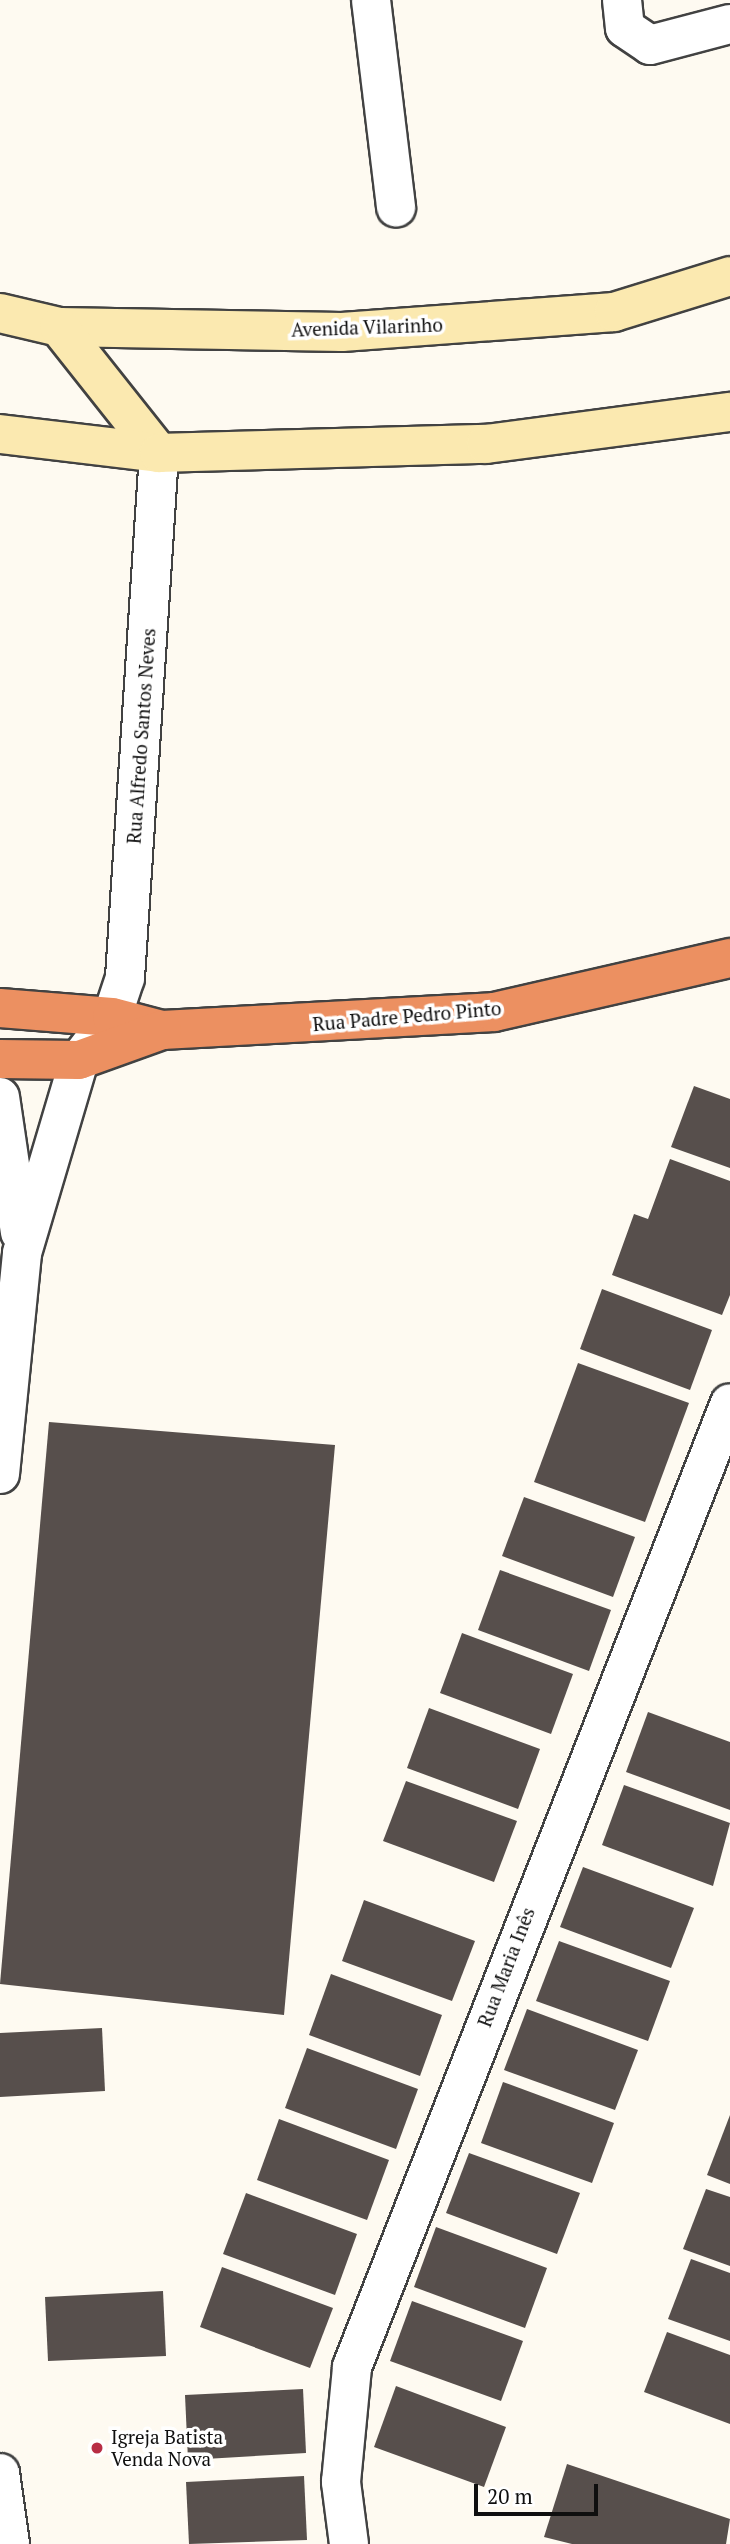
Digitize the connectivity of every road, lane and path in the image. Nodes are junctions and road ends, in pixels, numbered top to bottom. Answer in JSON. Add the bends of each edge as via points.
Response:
{"nodes":[{"id":1,"x":371,"y":0,"type":"edge"},
{"id":2,"x":622,"y":0,"type":"edge"},
{"id":3,"x":730,"y":24,"type":"edge"},
{"id":4,"x":396,"y":208,"type":"dead end"},
{"id":5,"x":730,"y":276,"type":"edge"},
{"id":6,"x":0,"y":313,"type":"edge"},
{"id":7,"x":59,"y":327,"type":"junction"},
{"id":8,"x":730,"y":412,"type":"edge"},
{"id":9,"x":0,"y":434,"type":"edge"},
{"id":10,"x":159,"y":453,"type":"junction"},
{"id":11,"x":730,"y":958,"type":"edge"},
{"id":12,"x":0,"y":1008,"type":"edge"},
{"id":13,"x":112,"y":1017,"type":"junction"},
{"id":14,"x":162,"y":1030,"type":"junction"},
{"id":15,"x":0,"y":1059,"type":"edge"},
{"id":16,"x":79,"y":1060,"type":"junction"},
{"id":17,"x":0,"y":1097,"type":"edge"},
{"id":18,"x":22,"y":1253,"type":"junction"},
{"id":19,"x":730,"y":1403,"type":"edge"},
{"id":20,"x":0,"y":1474,"type":"edge"},
{"id":21,"x":0,"y":2473,"type":"edge"},
{"id":22,"x":10,"y":2544,"type":"edge"},
{"id":23,"x":349,"y":2544,"type":"edge"}],
"edges":[{"from":1,"to":4,"type":"street"},
{"from":2,"to":3,"type":"street","via":[[625,28],[650,45]]},
{"from":5,"to":7,"type":"main road","name":"Avenida Vilarinho","via":[[614,312],[342,332]]},
{"from":6,"to":7,"type":"main road","name":"Avenida Vilarinho"},
{"from":7,"to":10,"type":"main road"},
{"from":8,"to":10,"type":"main road","via":[[486,444]]},
{"from":9,"to":10,"type":"main road"},
{"from":10,"to":13,"type":"street","name":"Rua Alfredo Santos Neves","via":[[125,978]]},
{"from":11,"to":14,"type":"highway","name":"Rua Padre Pedro Pinto","via":[[494,1012]]},
{"from":12,"to":13,"type":"highway","name":"Rua Padre Pedro Pinto"},
{"from":13,"to":14,"type":"highway","name":"Rua Padre Pedro Pinto"},
{"from":13,"to":16,"type":"street","name":"Rua Alfredo Santos Neves"},
{"from":14,"to":16,"type":"highway","name":"Rua Padre Pedro Pinto"},
{"from":15,"to":16,"type":"highway","name":"Rua Padre Pedro Pinto"},
{"from":16,"to":18,"type":"street"},
{"from":17,"to":18,"type":"street"},
{"from":18,"to":20,"type":"street"},
{"from":19,"to":23,"type":"street","name":"Rua Maria Inês","via":[[352,2367],[341,2482]]},
{"from":21,"to":22,"type":"street"}]}
